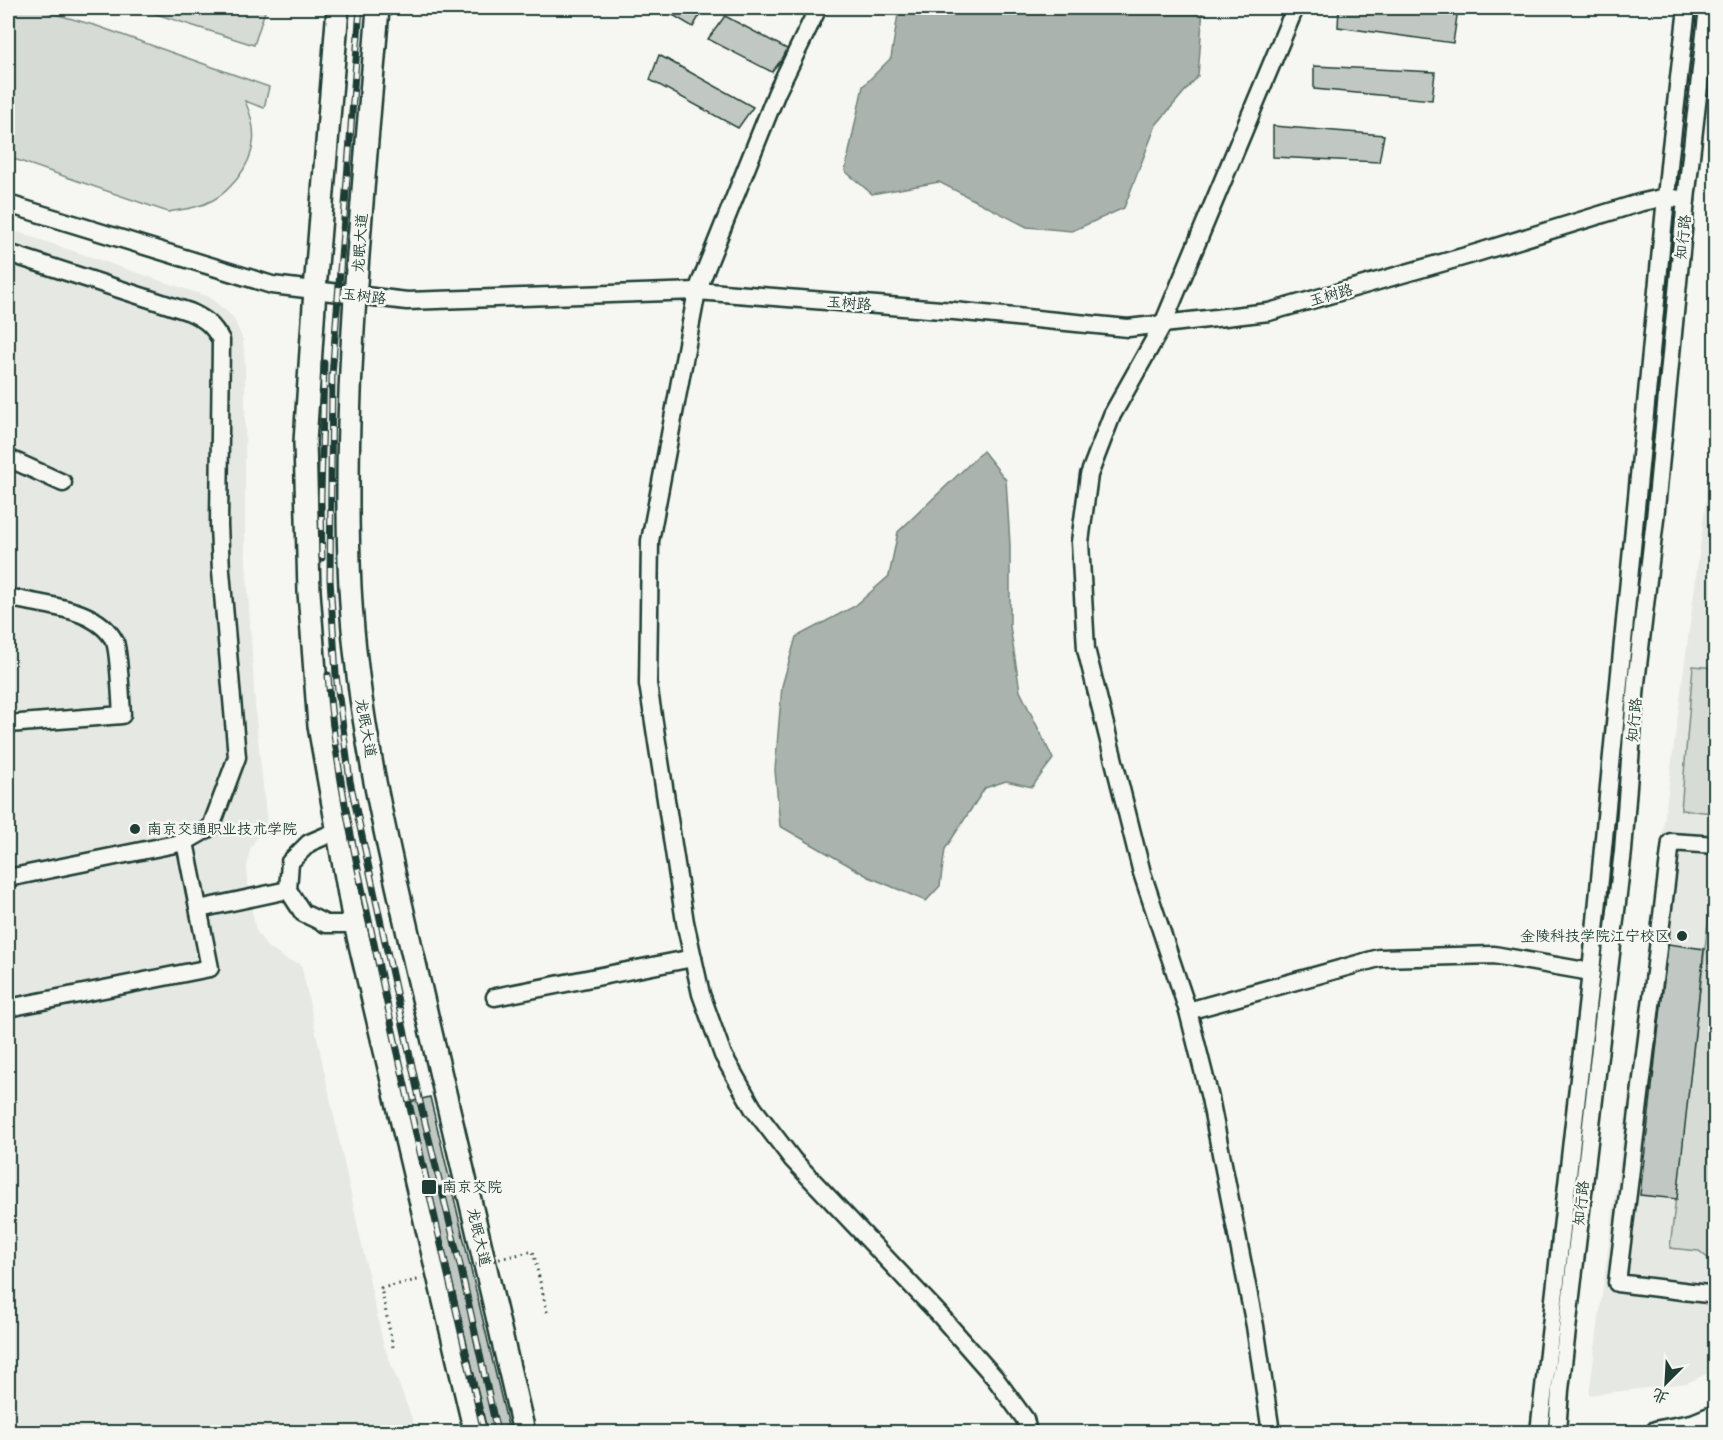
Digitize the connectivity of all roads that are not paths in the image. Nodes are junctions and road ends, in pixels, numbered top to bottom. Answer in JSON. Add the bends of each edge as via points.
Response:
{"nodes":[{"id":1,"x":338,"y":8,"type":"edge"},
{"id":2,"x":378,"y":8,"type":"edge"},
{"id":3,"x":818,"y":8,"type":"edge"},
{"id":4,"x":1294,"y":8,"type":"edge"},
{"id":5,"x":1688,"y":8,"type":"edge"},
{"id":6,"x":1708,"y":8,"type":"edge"},
{"id":7,"x":1666,"y":197,"type":"junction"},
{"id":8,"x":1686,"y":200,"type":"junction"},
{"id":9,"x":8,"y":204,"type":"edge"},
{"id":10,"x":8,"y":253,"type":"edge"},
{"id":11,"x":315,"y":290,"type":"junction"},
{"id":12,"x":697,"y":291,"type":"junction"},
{"id":13,"x":356,"y":295,"type":"junction"},
{"id":14,"x":1163,"y":324,"type":"junction"},
{"id":15,"x":8,"y":458,"type":"edge"},
{"id":16,"x":63,"y":483,"type":"dead end"},
{"id":17,"x":8,"y":597,"type":"edge"},
{"id":18,"x":8,"y":724,"type":"edge"},
{"id":19,"x":337,"y":831,"type":"junction"},
{"id":20,"x":185,"y":842,"type":"junction"},
{"id":21,"x":1716,"y":845,"type":"edge"},
{"id":22,"x":8,"y":878,"type":"edge"},
{"id":23,"x":288,"y":890,"type":"junction"},
{"id":24,"x":199,"y":909,"type":"junction"},
{"id":25,"x":355,"y":924,"type":"junction"},
{"id":26,"x":693,"y":958,"type":"junction"},
{"id":27,"x":1591,"y":972,"type":"junction"},
{"id":28,"x":495,"y":997,"type":"dead end"},
{"id":29,"x":8,"y":1008,"type":"edge"},
{"id":30,"x":1188,"y":1011,"type":"junction"},
{"id":31,"x":1716,"y":1295,"type":"edge"},
{"id":32,"x":1716,"y":1416,"type":"edge"},
{"id":33,"x":475,"y":1432,"type":"edge"},
{"id":34,"x":524,"y":1432,"type":"edge"},
{"id":35,"x":1028,"y":1432,"type":"edge"},
{"id":36,"x":1271,"y":1432,"type":"edge"},
{"id":37,"x":1539,"y":1432,"type":"edge"},
{"id":38,"x":1557,"y":1432,"type":"edge"},
{"id":39,"x":1657,"y":1432,"type":"edge"}],
"edges":[{"from":1,"to":11,"type":"main road"},
{"from":2,"to":13,"type":"main road","name":"龙眠大道"},
{"from":3,"to":12,"type":"street","via":[[777,92]]},
{"from":4,"to":14,"type":"street"},
{"from":5,"to":7,"type":"street","name":"知行路"},
{"from":6,"to":8,"type":"street","name":"知行路"},
{"from":7,"to":8,"type":"street","name":"玉树路"},
{"from":7,"to":14,"type":"street","name":"玉树路","via":[[1269,312]]},
{"from":7,"to":27,"type":"street","name":"知行路"},
{"from":8,"to":38,"type":"street","name":"知行路","via":[[1636,683],[1623,851]]},
{"from":9,"to":11,"type":"street","name":"玉树路","via":[[272,285]]},
{"from":10,"to":20,"type":"street","via":[[190,312],[214,327],[221,340],[220,560],[237,757],[211,827]]},
{"from":11,"to":13,"type":"street","name":"玉树路"},
{"from":11,"to":19,"type":"main road","via":[[305,442],[309,592],[319,726]]},
{"from":12,"to":13,"type":"street","name":"玉树路","via":[[407,301]]},
{"from":12,"to":14,"type":"street","name":"玉树路","via":[[1128,327]]},
{"from":12,"to":26,"type":"street","via":[[650,541],[648,684],[684,922]]},
{"from":13,"to":34,"type":"main road","name":"龙眠大道","via":[[348,448],[350,588],[362,714],[400,900]]},
{"from":14,"to":30,"type":"street","via":[[1112,415],[1089,475],[1080,542],[1086,649],[1142,873]]},
{"from":15,"to":16,"type":"street"},
{"from":17,"to":18,"type":"street","via":[[89,616],[104,627],[116,643],[122,715]]},
{"from":19,"to":23,"type":"street","via":[[309,843],[290,862]]},
{"from":19,"to":25,"type":"main road"},
{"from":20,"to":22,"type":"street"},
{"from":20,"to":24,"type":"street"},
{"from":21,"to":31,"type":"street","via":[[1671,842],[1617,1283]]},
{"from":23,"to":24,"type":"street"},
{"from":23,"to":25,"type":"street","via":[[303,913],[326,924]]},
{"from":24,"to":29,"type":"street","via":[[210,968]]},
{"from":25,"to":33,"type":"main road"},
{"from":26,"to":28,"type":"street"},
{"from":26,"to":35,"type":"street","via":[[701,994],[723,1054],[753,1108],[793,1160],[995,1378],[1024,1419]]},
{"from":27,"to":30,"type":"street","via":[[1494,955],[1379,958]]},
{"from":27,"to":37,"type":"street","name":"知行路"},
{"from":30,"to":36,"type":"street","via":[[1213,1110],[1255,1326]]},
{"from":32,"to":39,"type":"main road"}]}
